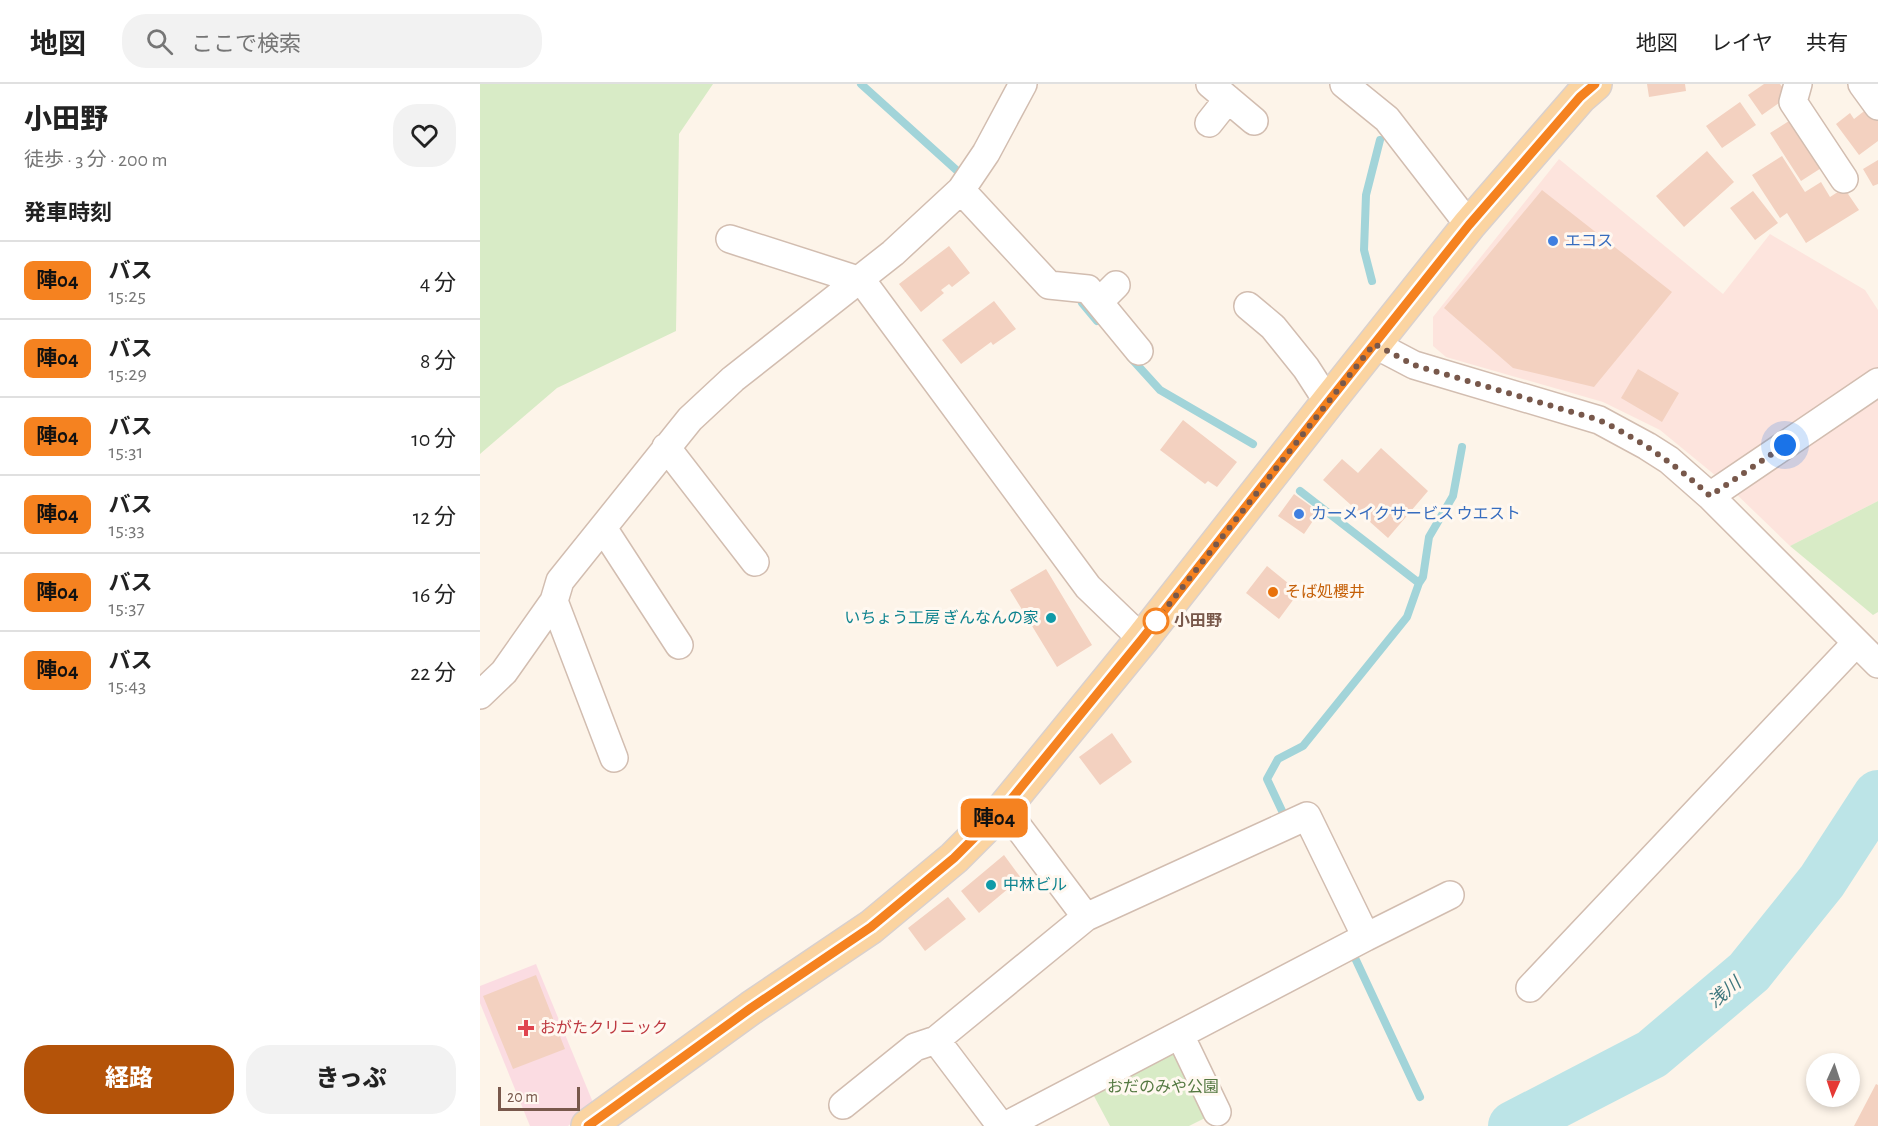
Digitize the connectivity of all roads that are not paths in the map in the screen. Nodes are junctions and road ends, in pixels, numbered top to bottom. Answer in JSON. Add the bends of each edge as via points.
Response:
{"nodes":[{"id":1,"x":1023,"y":84,"type":"edge"},
{"id":2,"x":1344,"y":84,"type":"edge"},
{"id":3,"x":1595,"y":84,"type":"edge"},
{"id":4,"x":1798,"y":84,"type":"edge"},
{"id":5,"x":1862,"y":84,"type":"edge"},
{"id":6,"x":1219,"y":92,"type":"edge"},
{"id":7,"x":1878,"y":106,"type":"edge"},
{"id":8,"x":1254,"y":121,"type":"dead end"},
{"id":9,"x":1209,"y":123,"type":"dead end"},
{"id":10,"x":1844,"y":179,"type":"dead end"},
{"id":11,"x":961,"y":190,"type":"junction"},
{"id":12,"x":1469,"y":225,"type":"junction"},
{"id":13,"x":730,"y":239,"type":"dead end"},
{"id":14,"x":858,"y":280,"type":"junction"},
{"id":15,"x":1248,"y":306,"type":"dead end"},
{"id":16,"x":1374,"y":344,"type":"junction"},
{"id":17,"x":1139,"y":351,"type":"dead end"},
{"id":18,"x":1878,"y":382,"type":"edge"},
{"id":19,"x":1328,"y":402,"type":"junction"},
{"id":20,"x":666,"y":447,"type":"junction"},
{"id":21,"x":1710,"y":496,"type":"junction"},
{"id":22,"x":603,"y":528,"type":"junction"},
{"id":23,"x":755,"y":562,"type":"dead end"},
{"id":24,"x":554,"y":602,"type":"junction"},
{"id":25,"x":1142,"y":639,"type":"junction"},
{"id":26,"x":679,"y":645,"type":"dead end"},
{"id":27,"x":1866,"y":653,"type":"edge"},
{"id":28,"x":480,"y":695,"type":"edge"},
{"id":29,"x":614,"y":758,"type":"dead end"},
{"id":30,"x":1004,"y":808,"type":"junction"},
{"id":31,"x":1450,"y":895,"type":"dead end"},
{"id":32,"x":1086,"y":917,"type":"junction"},
{"id":33,"x":1366,"y":937,"type":"junction"},
{"id":34,"x":1530,"y":988,"type":"dead end"},
{"id":35,"x":1180,"y":1035,"type":"junction"},
{"id":36,"x":936,"y":1040,"type":"junction"},
{"id":37,"x":843,"y":1104,"type":"dead end"},
{"id":38,"x":1217,"y":1112,"type":"dead end"},
{"id":39,"x":588,"y":1126,"type":"edge"},
{"id":40,"x":1003,"y":1126,"type":"edge"}],
"edges":[{"from":1,"to":11,"type":"street"},
{"from":2,"to":12,"type":"street","via":[[1387,118]]},
{"from":3,"to":12,"type":"main road"},
{"from":4,"to":10,"type":"street","via":[[1793,102]]},
{"from":5,"to":7,"type":"street"},
{"from":6,"to":8,"type":"street"},
{"from":6,"to":9,"type":"street"},
{"from":11,"to":14,"type":"street"},
{"from":11,"to":17,"type":"street","via":[[1049,285],[1107,293]]},
{"from":12,"to":16,"type":"main road"},
{"from":13,"to":14,"type":"street"},
{"from":14,"to":20,"type":"street","via":[[733,379]]},
{"from":14,"to":25,"type":"street","via":[[1088,587]]},
{"from":15,"to":19,"type":"street","via":[[1273,327]]},
{"from":16,"to":19,"type":"main road"},
{"from":16,"to":21,"type":"street","via":[[1414,365],[1599,420],[1669,460]]},
{"from":18,"to":21,"type":"street"},
{"from":19,"to":25,"type":"main road"},
{"from":20,"to":22,"type":"street"},
{"from":20,"to":23,"type":"street"},
{"from":21,"to":27,"type":"street"},
{"from":22,"to":24,"type":"street","via":[[560,581]]},
{"from":22,"to":26,"type":"street"},
{"from":24,"to":28,"type":"street","via":[[504,672]]},
{"from":24,"to":29,"type":"street"},
{"from":25,"to":30,"type":"main road"},
{"from":27,"to":34,"type":"street"},
{"from":30,"to":32,"type":"street"},
{"from":30,"to":39,"type":"main road","via":[[954,858],[871,927]]},
{"from":31,"to":33,"type":"street"},
{"from":32,"to":33,"type":"street","via":[[1307,816]]},
{"from":32,"to":36,"type":"street"},
{"from":33,"to":35,"type":"street"},
{"from":35,"to":38,"type":"street"},
{"from":35,"to":40,"type":"street"},
{"from":36,"to":37,"type":"street","via":[[915,1047]]},
{"from":36,"to":40,"type":"street"}]}
